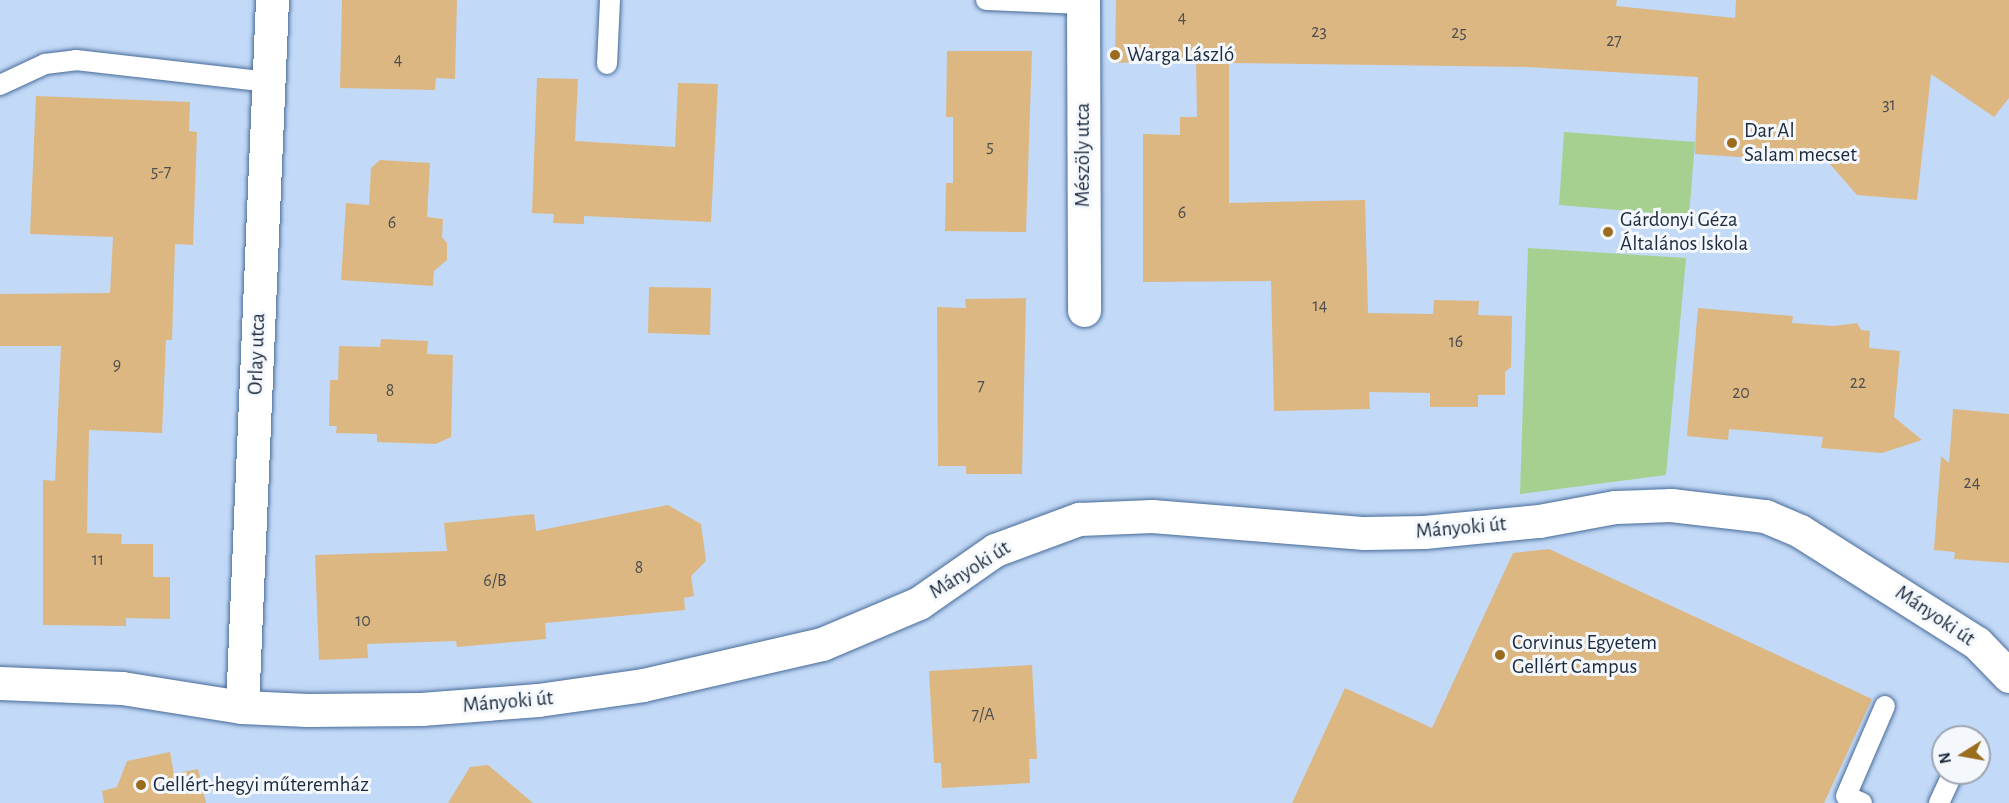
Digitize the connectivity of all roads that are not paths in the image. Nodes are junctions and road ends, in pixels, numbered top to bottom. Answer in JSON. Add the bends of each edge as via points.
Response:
{"nodes":[{"id":1,"x":272,"y":0,"type":"edge"},
{"id":2,"x":610,"y":0,"type":"edge"},
{"id":3,"x":986,"y":0,"type":"edge"},
{"id":4,"x":1083,"y":2,"type":"edge"},
{"id":5,"x":607,"y":64,"type":"dead end"},
{"id":6,"x":269,"y":82,"type":"junction"},
{"id":7,"x":0,"y":85,"type":"edge"},
{"id":8,"x":1084,"y":310,"type":"dead end"},
{"id":9,"x":2009,"y":676,"type":"edge"},
{"id":10,"x":0,"y":683,"type":"edge"},
{"id":11,"x":1885,"y":706,"type":"dead end"},
{"id":12,"x":242,"y":707,"type":"junction"},
{"id":13,"x":1947,"y":785,"type":"edge"},
{"id":14,"x":1862,"y":803,"type":"edge"},
{"id":15,"x":1939,"y":803,"type":"edge"}],
"edges":[{"from":1,"to":6,"type":"street","name":"Orlay utca"},
{"from":2,"to":5,"type":"lane"},
{"from":3,"to":4,"type":"lane"},
{"from":4,"to":8,"type":"street","name":"Mészöly utca"},
{"from":6,"to":7,"type":"lane","via":[[76,60],[45,64]]},
{"from":6,"to":12,"type":"street","name":"Orlay utca"},
{"from":9,"to":12,"type":"street","name":"Mányoki út","via":[[1977,643],[1800,531],[1766,516],[1671,505],[1615,507],[1539,520],[1424,532],[1364,533],[1152,516],[1079,519],[995,550],[919,603],[822,644],[643,685],[538,700],[346,711]]},
{"from":10,"to":12,"type":"street","name":"Mányoki út","via":[[122,688]]},
{"from":11,"to":14,"type":"lane","via":[[1846,796]]},
{"from":13,"to":15,"type":"lane"}]}
